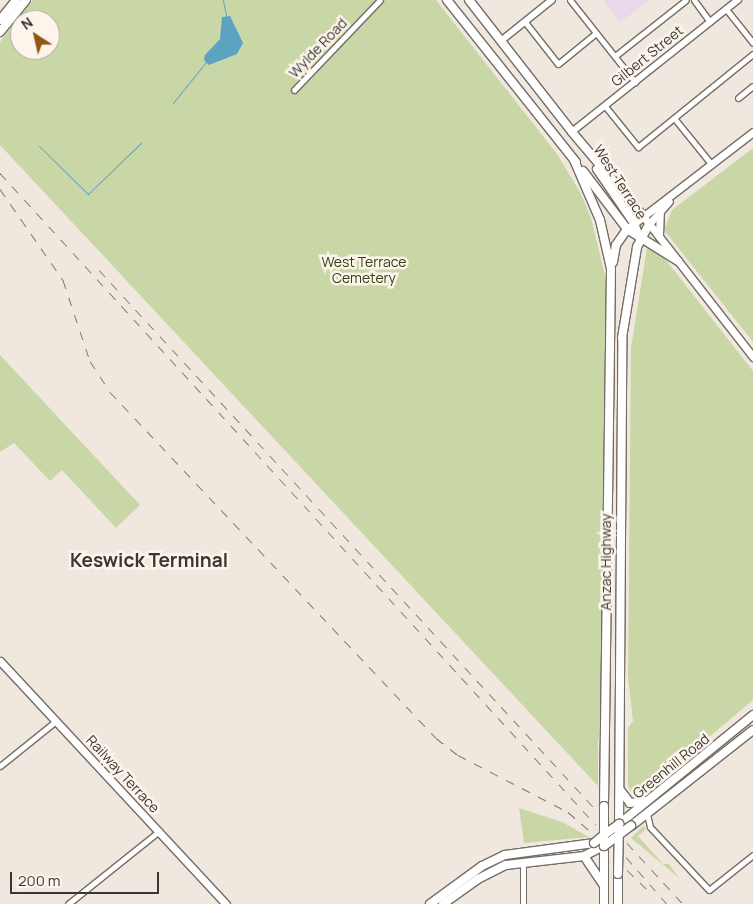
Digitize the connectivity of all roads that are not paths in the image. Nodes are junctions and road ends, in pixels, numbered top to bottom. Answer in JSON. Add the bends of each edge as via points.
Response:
{"nodes":[{"id":1,"x":16,"y":0,"type":"edge"},
{"id":2,"x":26,"y":0,"type":"edge"},
{"id":3,"x":380,"y":0,"type":"edge"},
{"id":4,"x":447,"y":0,"type":"edge"},
{"id":5,"x":468,"y":0,"type":"edge"},
{"id":6,"x":552,"y":0,"type":"edge"},
{"id":7,"x":570,"y":0,"type":"edge"},
{"id":8,"x":686,"y":0,"type":"edge"},
{"id":9,"x":694,"y":0,"type":"edge"},
{"id":10,"x":738,"y":0,"type":"edge"},
{"id":11,"x":726,"y":9,"type":"junction"},
{"id":12,"x":0,"y":20,"type":"edge"},
{"id":13,"x":525,"y":22,"type":"junction"},
{"id":14,"x":710,"y":22,"type":"junction"},
{"id":15,"x":0,"y":32,"type":"edge"},
{"id":16,"x":596,"y":33,"type":"junction"},
{"id":17,"x":501,"y":41,"type":"junction"},
{"id":18,"x":753,"y":43,"type":"edge"},
{"id":19,"x":488,"y":51,"type":"junction"},
{"id":20,"x":753,"y":54,"type":"edge"},
{"id":21,"x":615,"y":56,"type":"junction"},
{"id":22,"x":635,"y":82,"type":"junction"},
{"id":23,"x":753,"y":86,"type":"edge"},
{"id":24,"x":294,"y":90,"type":"dead end"},
{"id":25,"x":738,"y":98,"type":"dead end"},
{"id":26,"x":605,"y":106,"type":"junction"},
{"id":27,"x":674,"y":118,"type":"junction"},
{"id":28,"x":572,"y":132,"type":"junction"},
{"id":29,"x":753,"y":132,"type":"edge"},
{"id":30,"x":574,"y":160,"type":"junction"},
{"id":31,"x":712,"y":165,"type":"junction"},
{"id":32,"x":674,"y":195,"type":"junction"},
{"id":33,"x":660,"y":212,"type":"junction"},
{"id":34,"x":643,"y":216,"type":"junction"},
{"id":35,"x":634,"y":223,"type":"junction"},
{"id":36,"x":649,"y":224,"type":"junction"},
{"id":37,"x":627,"y":229,"type":"junction"},
{"id":38,"x":639,"y":237,"type":"junction"},
{"id":39,"x":659,"y":237,"type":"junction"},
{"id":40,"x":678,"y":261,"type":"junction"},
{"id":41,"x":611,"y":269,"type":"junction"},
{"id":42,"x":753,"y":357,"type":"edge"},
{"id":43,"x":608,"y":620,"type":"junction"},
{"id":44,"x":619,"y":620,"type":"junction"},
{"id":45,"x":0,"y":661,"type":"edge"},
{"id":46,"x":753,"y":715,"type":"edge"},
{"id":47,"x":56,"y":722,"type":"junction"},
{"id":48,"x":753,"y":723,"type":"edge"},
{"id":49,"x":742,"y":724,"type":"junction"},
{"id":50,"x":753,"y":730,"type":"edge"},
{"id":51,"x":0,"y":766,"type":"edge"},
{"id":52,"x":620,"y":790,"type":"junction"},
{"id":53,"x":651,"y":799,"type":"junction"},
{"id":54,"x":647,"y":814,"type":"junction"},
{"id":55,"x":622,"y":820,"type":"junction"},
{"id":56,"x":159,"y":831,"type":"junction"},
{"id":57,"x":604,"y":835,"type":"junction"},
{"id":58,"x":619,"y":835,"type":"junction"},
{"id":59,"x":604,"y":846,"type":"junction"},
{"id":60,"x":520,"y":852,"type":"junction"},
{"id":61,"x":753,"y":855,"type":"edge"},
{"id":62,"x":584,"y":856,"type":"junction"},
{"id":63,"x":523,"y":862,"type":"junction"},
{"id":64,"x":604,"y":888,"type":"junction"},
{"id":65,"x":449,"y":898,"type":"edge"},
{"id":66,"x":68,"y":904,"type":"edge"},
{"id":67,"x":226,"y":904,"type":"edge"},
{"id":68,"x":430,"y":904,"type":"edge"},
{"id":69,"x":443,"y":904,"type":"edge"},
{"id":70,"x":523,"y":904,"type":"edge"},
{"id":71,"x":604,"y":904,"type":"edge"},
{"id":72,"x":618,"y":904,"type":"edge"}],
"edges":[{"from":1,"to":12,"type":"main road"},
{"from":2,"to":15,"type":"main road"},
{"from":3,"to":24,"type":"street","name":"Wylde Road"},
{"from":4,"to":19,"type":"main road","name":"West Terrace"},
{"from":5,"to":17,"type":"main road","name":"West Terrace"},
{"from":6,"to":13,"type":"street"},
{"from":7,"to":16,"type":"street"},
{"from":8,"to":21,"type":"street"},
{"from":9,"to":14,"type":"street"},
{"from":10,"to":11,"type":"street","name":"Gilbert Street"},
{"from":11,"to":14,"type":"street","name":"Gilbert Street"},
{"from":11,"to":18,"type":"street"},
{"from":13,"to":16,"type":"street","via":[[558,64]]},
{"from":13,"to":17,"type":"street"},
{"from":14,"to":22,"type":"street","name":"Gilbert Street"},
{"from":16,"to":21,"type":"street"},
{"from":17,"to":19,"type":"main road"},
{"from":17,"to":28,"type":"main road","name":"West Terrace"},
{"from":19,"to":30,"type":"main road","name":"West Terrace"},
{"from":20,"to":27,"type":"street"},
{"from":21,"to":22,"type":"street"},
{"from":22,"to":26,"type":"street","name":"Gilbert Street"},
{"from":23,"to":25,"type":"street"},
{"from":26,"to":27,"type":"street","via":[[638,147]]},
{"from":26,"to":28,"type":"street","name":"Gilbert Street"},
{"from":27,"to":31,"type":"street"},
{"from":28,"to":34,"type":"main road","name":"West Terrace"},
{"from":28,"to":35,"type":"main road","name":"West Terrace"},
{"from":29,"to":31,"type":"main road"},
{"from":30,"to":37,"type":"main road","name":"West Terrace"},
{"from":30,"to":41,"type":"main road","name":"West Terrace","via":[[600,220]]},
{"from":31,"to":32,"type":"main road"},
{"from":32,"to":33,"type":"main road"},
{"from":32,"to":34,"type":"main road"},
{"from":33,"to":36,"type":"main road"},
{"from":33,"to":39,"type":"main road"},
{"from":34,"to":35,"type":"main road"},
{"from":34,"to":36,"type":"main road"},
{"from":35,"to":37,"type":"main road"},
{"from":35,"to":38,"type":"main road","name":"West Terrace"},
{"from":36,"to":38,"type":"main road","name":"Anzac Highway"},
{"from":36,"to":39,"type":"main road"},
{"from":37,"to":38,"type":"main road","name":"West Terrace"},
{"from":37,"to":41,"type":"main road","via":[[616,245]]},
{"from":38,"to":40,"type":"main road"},
{"from":38,"to":44,"type":"main road","name":"Anzac Highway","via":[[622,338]]},
{"from":39,"to":40,"type":"main road"},
{"from":40,"to":42,"type":"main road"},
{"from":41,"to":43,"type":"main road","name":"Anzac Highway"},
{"from":43,"to":44,"type":"main road"},
{"from":43,"to":57,"type":"main road","name":"Anzac Highway","bridge":true},
{"from":44,"to":52,"type":"main road","name":"Anzac Highway"},
{"from":45,"to":47,"type":"main road","name":"Railway Terrace"},
{"from":46,"to":49,"type":"main road","name":"Greenhill Road"},
{"from":47,"to":51,"type":"street"},
{"from":47,"to":56,"type":"main road","name":"Railway Terrace"},
{"from":48,"to":49,"type":"main road","via":[[745,728]]},
{"from":49,"to":53,"type":"main road","name":"Greenhill Road"},
{"from":50,"to":54,"type":"main road","name":"Greenhill Road"},
{"from":52,"to":53,"type":"main road","via":[[630,803]]},
{"from":52,"to":55,"type":"main road","name":"Anzac Highway"},
{"from":53,"to":55,"type":"main road","name":"Greenhill Road"},
{"from":54,"to":58,"type":"main road","name":"Greenhill Road","bridge":true},
{"from":54,"to":61,"type":"street","via":[[650,827],[710,890]]},
{"from":55,"to":57,"type":"main road","name":"Greenhill Road","bridge":true},
{"from":55,"to":58,"type":"main road","name":"Anzac Highway","bridge":true},
{"from":56,"to":66,"type":"street"},
{"from":56,"to":67,"type":"main road","name":"Railway Terrace"},
{"from":57,"to":59,"type":"main road","name":"Anzac Highway","bridge":true},
{"from":57,"to":60,"type":"main road","name":"Greenhill Road","bridge":true,"via":[[594,843]]},
{"from":58,"to":59,"type":"main road","name":"Greenhill Road","bridge":true},
{"from":58,"to":72,"type":"main road","name":"Anzac Highway","bridge":true},
{"from":59,"to":62,"type":"main road","name":"Greenhill Road"},
{"from":59,"to":64,"type":"main road","name":"Anzac Highway"},
{"from":60,"to":63,"type":"main road"},
{"from":60,"to":65,"type":"main road","via":[[487,863]]},
{"from":62,"to":63,"type":"main road","name":"Greenhill Road"},
{"from":62,"to":64,"type":"main road"},
{"from":63,"to":65,"type":"main road","name":"Greenhill Road","via":[[489,872]]},
{"from":63,"to":70,"type":"street"},
{"from":64,"to":71,"type":"main road","name":"Anzac Highway"},
{"from":65,"to":68,"type":"main road"},
{"from":65,"to":69,"type":"main road"}]}
